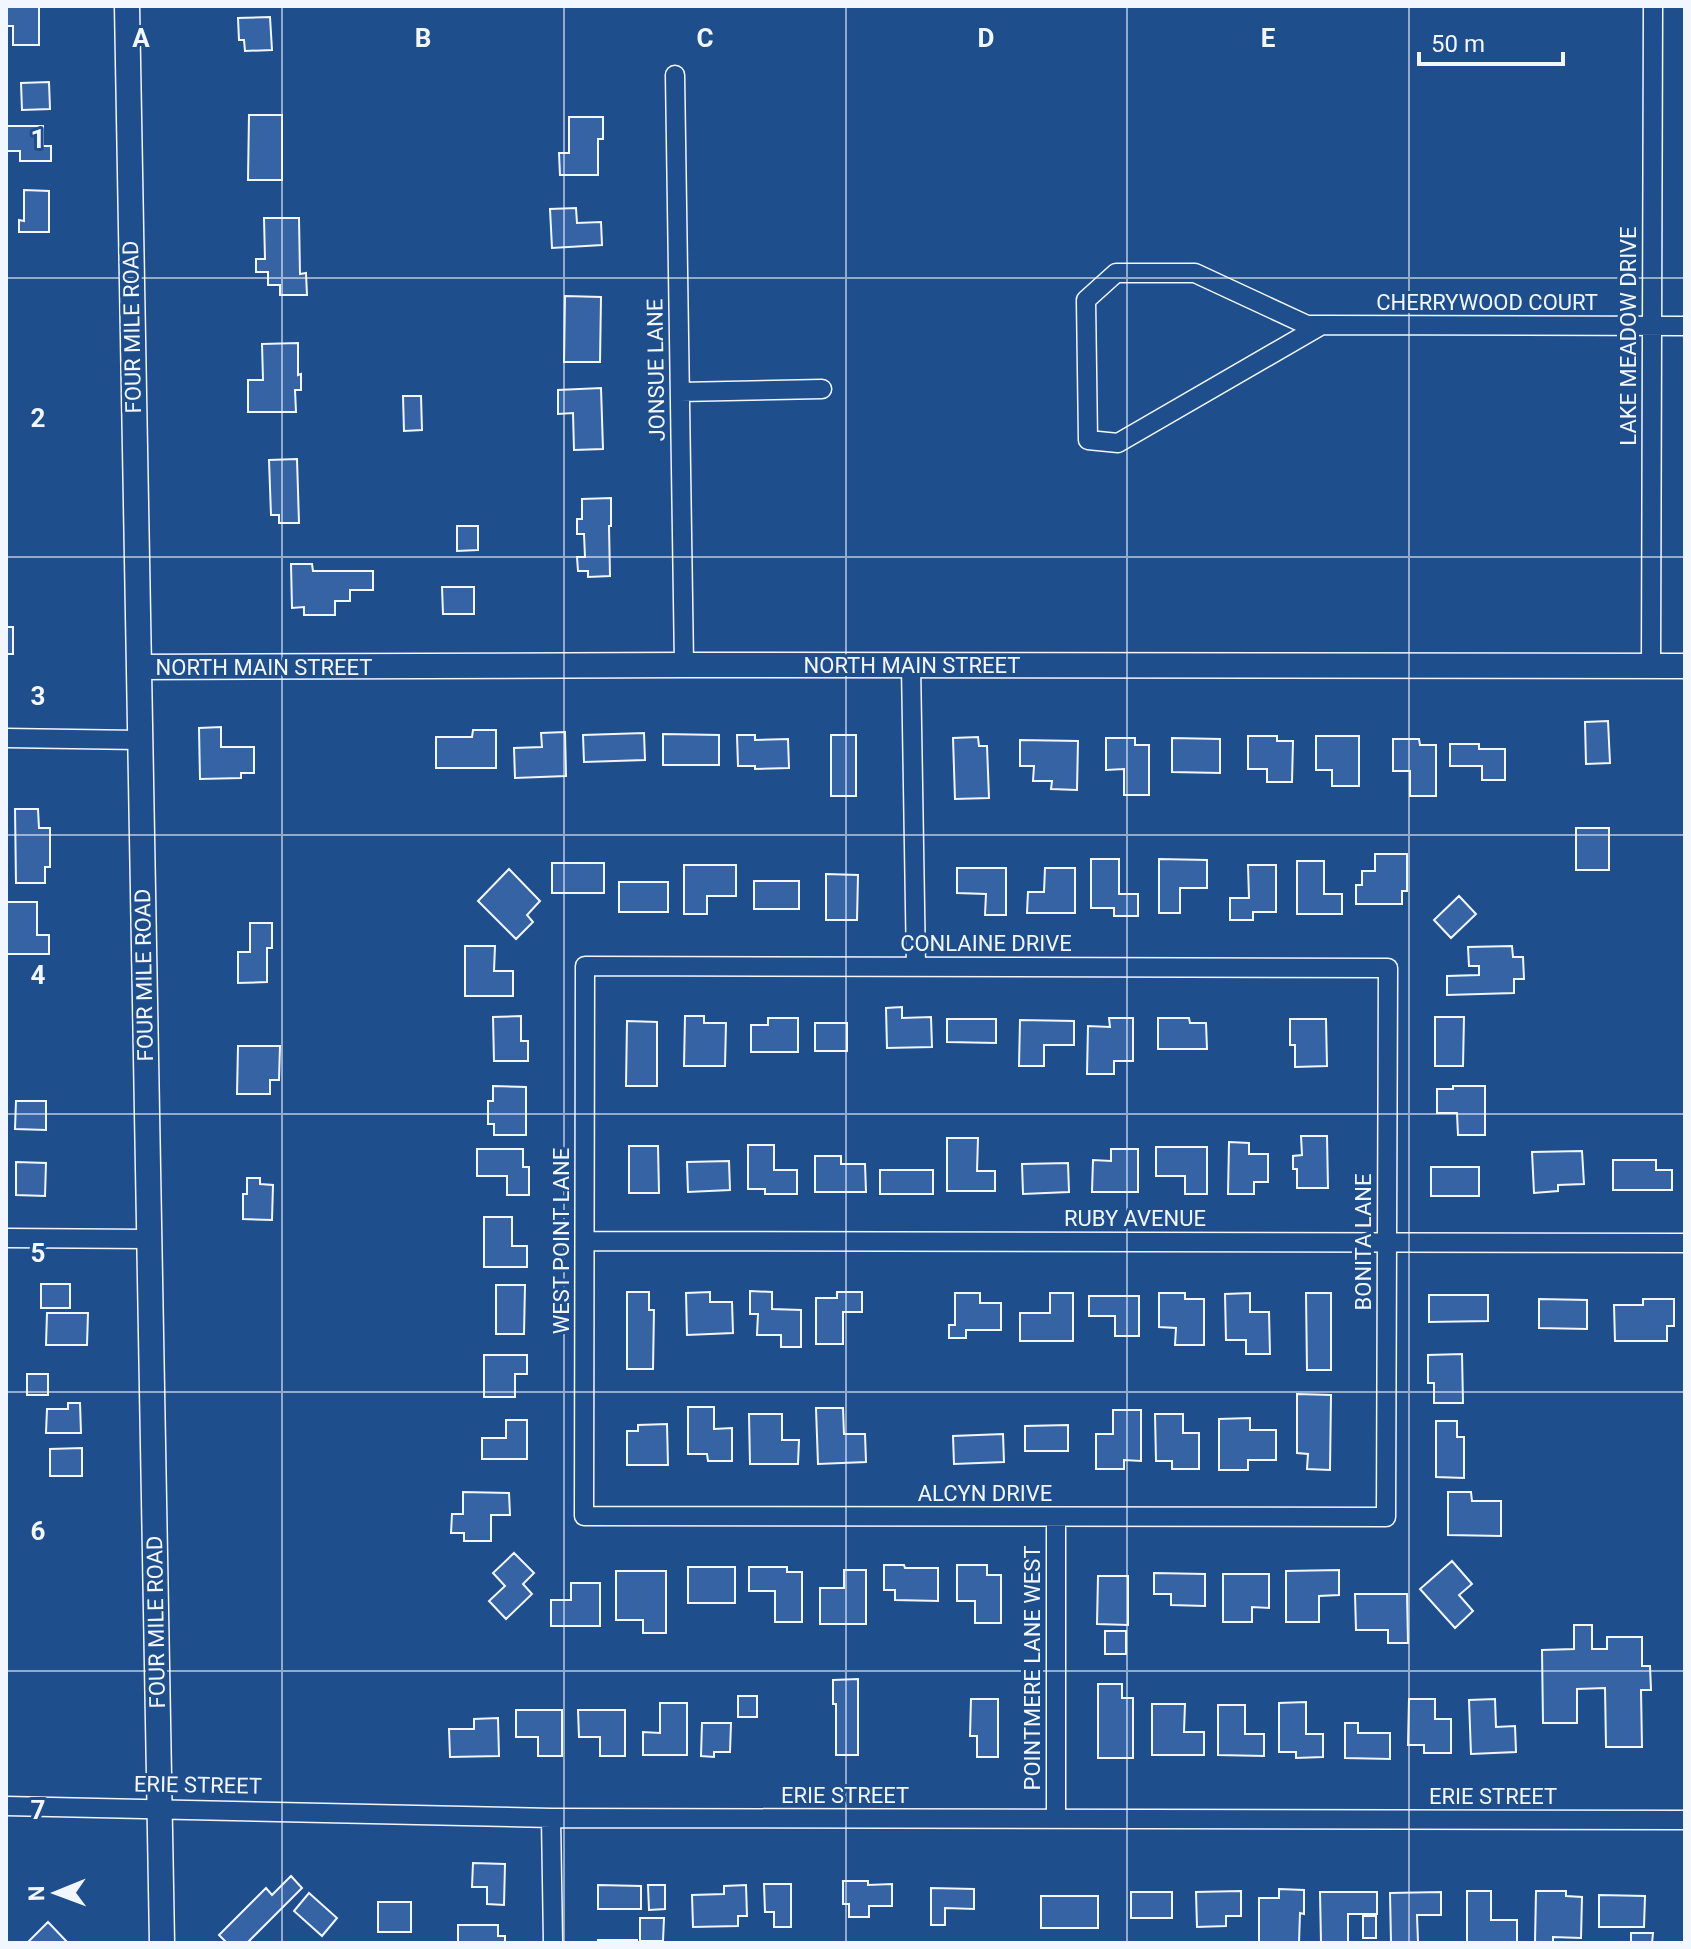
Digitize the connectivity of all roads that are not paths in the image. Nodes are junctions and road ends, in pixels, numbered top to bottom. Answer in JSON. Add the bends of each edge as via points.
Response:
{"nodes":[{"id":1,"x":127,"y":6,"type":"edge"},
{"id":2,"x":1653,"y":6,"type":"edge"},
{"id":3,"x":675,"y":75,"type":"dead end"},
{"id":4,"x":1322,"y":325,"type":"junction"},
{"id":5,"x":1652,"y":326,"type":"junction"},
{"id":6,"x":1685,"y":326,"type":"edge"},
{"id":7,"x":822,"y":389,"type":"dead end"},
{"id":8,"x":680,"y":392,"type":"junction"},
{"id":9,"x":684,"y":665,"type":"junction"},
{"id":10,"x":911,"y":665,"type":"junction"},
{"id":11,"x":1651,"y":666,"type":"junction"},
{"id":12,"x":1685,"y":666,"type":"edge"},
{"id":13,"x":139,"y":667,"type":"junction"},
{"id":14,"x":6,"y":738,"type":"edge"},
{"id":15,"x":139,"y":740,"type":"junction"},
{"id":16,"x":585,"y":966,"type":"joint"},
{"id":17,"x":916,"y":967,"type":"junction"},
{"id":18,"x":1388,"y":968,"type":"joint"},
{"id":19,"x":6,"y":1238,"type":"edge"},
{"id":20,"x":148,"y":1239,"type":"junction"},
{"id":21,"x":585,"y":1241,"type":"junction"},
{"id":22,"x":1387,"y":1242,"type":"junction"},
{"id":23,"x":1685,"y":1243,"type":"edge"},
{"id":24,"x":584,"y":1516,"type":"joint"},
{"id":25,"x":1056,"y":1517,"type":"junction"},
{"id":26,"x":1386,"y":1517,"type":"joint"},
{"id":27,"x":6,"y":1806,"type":"edge"},
{"id":28,"x":160,"y":1808,"type":"junction"},
{"id":29,"x":551,"y":1818,"type":"junction"},
{"id":30,"x":1056,"y":1819,"type":"junction"},
{"id":31,"x":1685,"y":1820,"type":"edge"},
{"id":32,"x":162,"y":1943,"type":"edge"},
{"id":33,"x":553,"y":1943,"type":"edge"}],
"edges":[{"from":1,"to":13,"type":"main road","name":"FOUR MILE ROAD"},
{"from":2,"to":5,"type":"street","name":"LAKE MEADOW DRIVE"},
{"from":3,"to":8,"type":"street","name":"JONSUE LANE"},
{"from":4,"to":4,"type":"street","name":"CHERRYWOOD COURT","via":[[1307,325],[1195,273],[1116,273],[1086,300],[1088,440],[1118,443]]},
{"from":4,"to":5,"type":"street","name":"CHERRYWOOD COURT"},
{"from":5,"to":6,"type":"street","name":"CHERRYWOOD COURT"},
{"from":5,"to":11,"type":"street","name":"LAKE MEADOW DRIVE"},
{"from":7,"to":8,"type":"street"},
{"from":8,"to":9,"type":"street","name":"JONSUE LANE"},
{"from":9,"to":10,"type":"main road","name":"NORTH MAIN STREET"},
{"from":9,"to":13,"type":"main road","name":"NORTH MAIN STREET"},
{"from":10,"to":11,"type":"main road","name":"NORTH MAIN STREET"},
{"from":10,"to":17,"type":"street"},
{"from":11,"to":12,"type":"main road","name":"NORTH MAIN STREET"},
{"from":13,"to":15,"type":"main road","name":"FOUR MILE ROAD"},
{"from":14,"to":15,"type":"street"},
{"from":15,"to":20,"type":"main road","name":"FOUR MILE ROAD"},
{"from":16,"to":17,"type":"street","name":"CONLAINE DRIVE"},
{"from":16,"to":21,"type":"street","name":"WEST POINT LANE"},
{"from":17,"to":18,"type":"street","name":"CONLAINE DRIVE"},
{"from":18,"to":22,"type":"street","name":"BONITA LANE"},
{"from":19,"to":20,"type":"street"},
{"from":20,"to":28,"type":"main road","name":"FOUR MILE ROAD"},
{"from":21,"to":22,"type":"street","name":"RUBY AVENUE"},
{"from":21,"to":24,"type":"street","name":"WEST POINT LANE"},
{"from":22,"to":23,"type":"street","name":"RUBY AVENUE"},
{"from":22,"to":26,"type":"street","name":"BONITA LANE"},
{"from":24,"to":25,"type":"street","name":"ALCYN DRIVE"},
{"from":25,"to":26,"type":"street","name":"ALCYN DRIVE"},
{"from":25,"to":30,"type":"street","name":"POINTMERE LANE WEST"},
{"from":27,"to":28,"type":"street","name":"ERIE STREET"},
{"from":28,"to":29,"type":"street","name":"ERIE STREET"},
{"from":28,"to":32,"type":"main road","name":"FOUR MILE ROAD"},
{"from":29,"to":30,"type":"street","name":"ERIE STREET"},
{"from":29,"to":33,"type":"street"},
{"from":30,"to":31,"type":"street","name":"ERIE STREET"}]}
